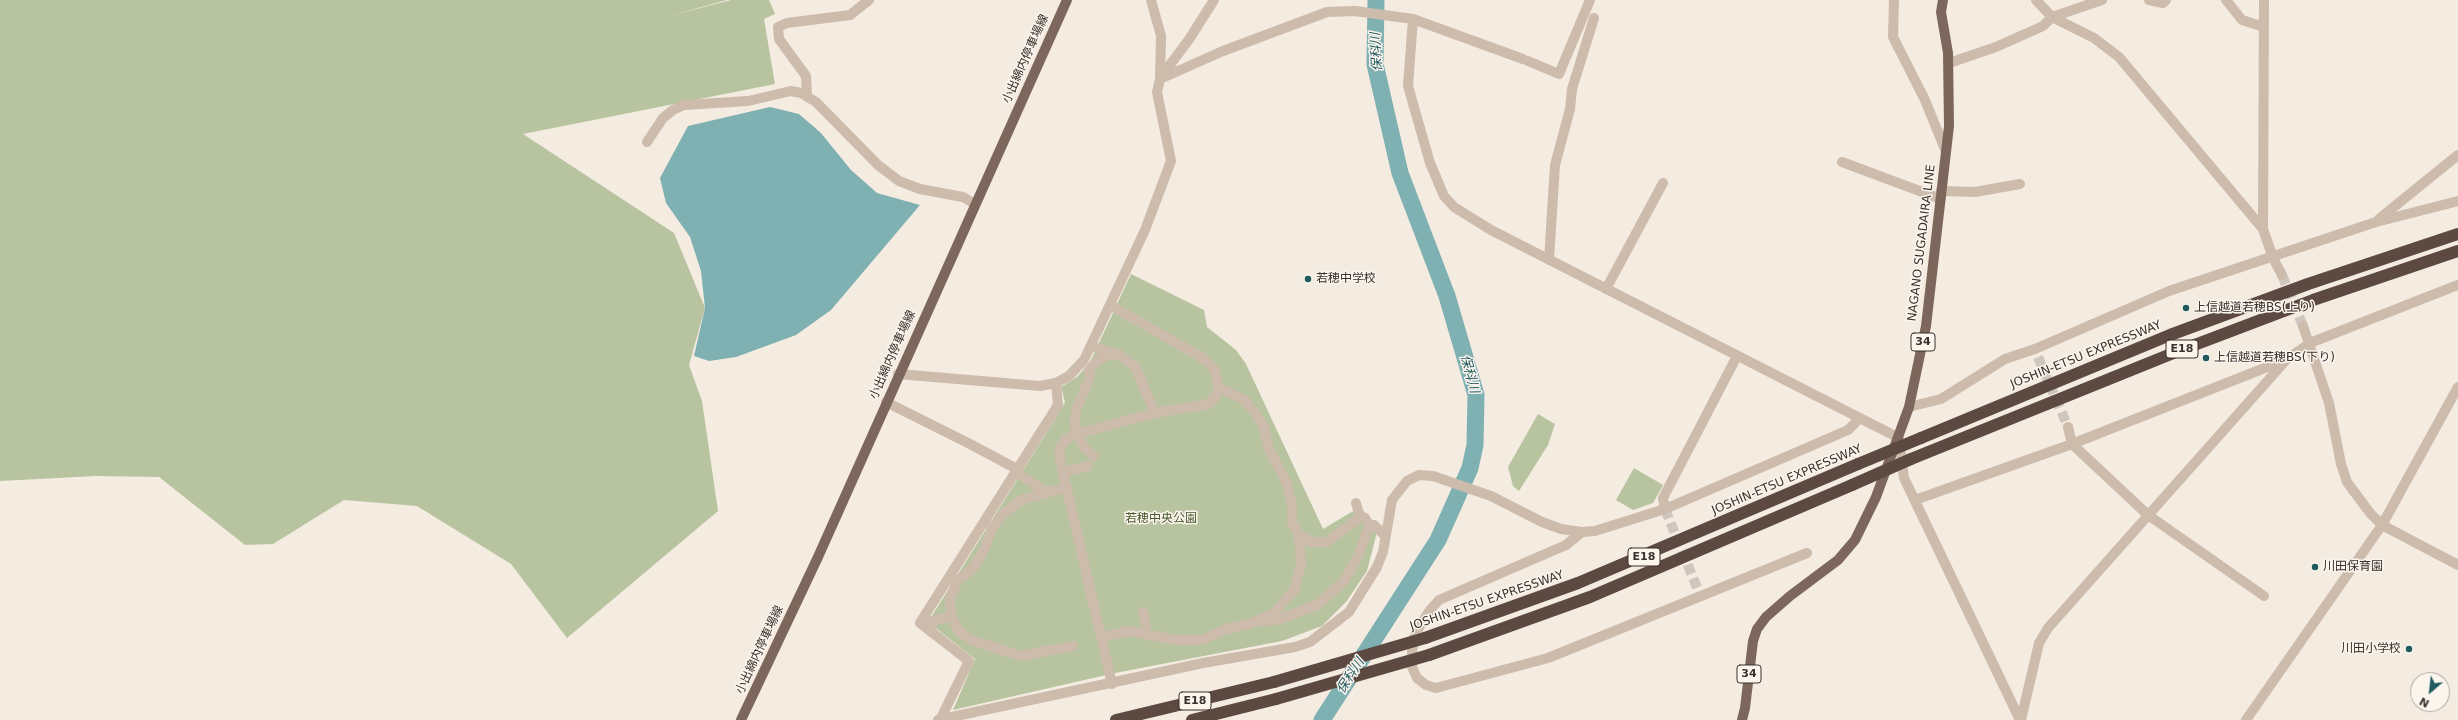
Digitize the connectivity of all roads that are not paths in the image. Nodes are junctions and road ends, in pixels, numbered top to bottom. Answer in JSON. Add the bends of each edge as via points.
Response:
{"nodes":[{"id":1,"x":869,"y":0,"type":"edge"},
{"id":2,"x":1067,"y":0,"type":"edge"},
{"id":3,"x":1151,"y":0,"type":"edge"},
{"id":4,"x":1214,"y":0,"type":"edge"},
{"id":5,"x":1590,"y":0,"type":"edge"},
{"id":6,"x":1894,"y":0,"type":"edge"},
{"id":7,"x":1943,"y":0,"type":"edge"},
{"id":8,"x":2036,"y":0,"type":"edge"},
{"id":9,"x":2102,"y":0,"type":"edge"},
{"id":10,"x":2150,"y":0,"type":"edge"},
{"id":11,"x":2166,"y":0,"type":"edge"},
{"id":12,"x":2226,"y":0,"type":"edge"},
{"id":13,"x":2264,"y":0,"type":"edge"},
{"id":14,"x":2052,"y":16,"type":"junction"},
{"id":15,"x":1594,"y":18,"type":"dead end"},
{"id":16,"x":1413,"y":19,"type":"junction"},
{"id":17,"x":2264,"y":28,"type":"junction"},
{"id":18,"x":1949,"y":63,"type":"junction"},
{"id":19,"x":1160,"y":79,"type":"junction"},
{"id":20,"x":807,"y":96,"type":"junction"},
{"id":21,"x":647,"y":142,"type":"dead end"},
{"id":22,"x":1946,"y":152,"type":"junction"},
{"id":23,"x":2458,"y":155,"type":"edge"},
{"id":24,"x":1842,"y":162,"type":"dead end"},
{"id":25,"x":1663,"y":183,"type":"dead end"},
{"id":26,"x":2020,"y":184,"type":"dead end"},
{"id":27,"x":1941,"y":195,"type":"junction"},
{"id":28,"x":2458,"y":201,"type":"edge"},
{"id":29,"x":975,"y":204,"type":"junction"},
{"id":30,"x":2376,"y":222,"type":"junction"},
{"id":31,"x":2263,"y":229,"type":"junction"},
{"id":32,"x":2458,"y":234,"type":"edge"},
{"id":33,"x":2458,"y":251,"type":"edge"},
{"id":34,"x":2273,"y":258,"type":"junction"},
{"id":35,"x":1549,"y":260,"type":"junction"},
{"id":36,"x":2282,"y":275,"type":"tunnel mouth"},
{"id":37,"x":2458,"y":285,"type":"edge"},
{"id":38,"x":1606,"y":289,"type":"junction"},
{"id":39,"x":1110,"y":305,"type":"junction"},
{"id":40,"x":2303,"y":326,"type":"tunnel mouth"},
{"id":41,"x":2310,"y":343,"type":"junction"},
{"id":42,"x":1091,"y":346,"type":"junction"},
{"id":43,"x":1120,"y":355,"type":"junction"},
{"id":44,"x":1737,"y":356,"type":"junction"},
{"id":45,"x":2287,"y":359,"type":"junction"},
{"id":46,"x":898,"y":374,"type":"junction"},
{"id":47,"x":1056,"y":383,"type":"junction"},
{"id":48,"x":2458,"y":387,"type":"edge"},
{"id":49,"x":1219,"y":388,"type":"junction"},
{"id":50,"x":886,"y":402,"type":"junction"},
{"id":51,"x":1909,"y":407,"type":"junction"},
{"id":52,"x":1155,"y":413,"type":"junction"},
{"id":53,"x":1859,"y":419,"type":"junction"},
{"id":54,"x":2068,"y":426,"type":"tunnel mouth"},
{"id":55,"x":1077,"y":434,"type":"junction"},
{"id":56,"x":1899,"y":438,"type":"junction"},
{"id":57,"x":2072,"y":444,"type":"junction"},
{"id":58,"x":1094,"y":456,"type":"dead end"},
{"id":59,"x":1088,"y":466,"type":"dead end"},
{"id":60,"x":1018,"y":471,"type":"junction"},
{"id":61,"x":1064,"y":472,"type":"junction"},
{"id":62,"x":1067,"y":487,"type":"junction"},
{"id":63,"x":1046,"y":492,"type":"junction"},
{"id":64,"x":1915,"y":500,"type":"junction"},
{"id":65,"x":1356,"y":503,"type":"dead end"},
{"id":66,"x":1665,"y":509,"type":"junction"},
{"id":67,"x":2148,"y":515,"type":"junction"},
{"id":68,"x":1360,"y":517,"type":"junction"},
{"id":69,"x":2382,"y":524,"type":"junction"},
{"id":70,"x":1369,"y":526,"type":"junction"},
{"id":71,"x":1582,"y":532,"type":"junction"},
{"id":72,"x":1299,"y":534,"type":"junction"},
{"id":73,"x":1385,"y":536,"type":"junction"},
{"id":74,"x":1807,"y":553,"type":"dead end"},
{"id":75,"x":2458,"y":565,"type":"edge"},
{"id":76,"x":2264,"y":596,"type":"dead end"},
{"id":77,"x":928,"y":610,"type":"junction"},
{"id":78,"x":1143,"y":612,"type":"dead end"},
{"id":79,"x":951,"y":616,"type":"junction"},
{"id":80,"x":932,"y":621,"type":"junction"},
{"id":81,"x":1257,"y":621,"type":"junction"},
{"id":82,"x":931,"y":632,"type":"junction"},
{"id":83,"x":1147,"y":633,"type":"junction"},
{"id":84,"x":1103,"y":637,"type":"junction"},
{"id":85,"x":1073,"y":646,"type":"dead end"},
{"id":86,"x":1112,"y":684,"type":"junction"},
{"id":87,"x":741,"y":720,"type":"edge"},
{"id":88,"x":939,"y":720,"type":"edge"},
{"id":89,"x":1116,"y":720,"type":"edge"},
{"id":90,"x":1192,"y":720,"type":"edge"},
{"id":91,"x":1742,"y":720,"type":"edge"},
{"id":92,"x":2020,"y":720,"type":"edge"},
{"id":93,"x":2246,"y":720,"type":"edge"}],
"edges":[{"from":1,"to":20,"type":"street","via":[[850,15],[787,23],[778,27],[779,39],[806,76]]},
{"from":2,"to":29,"type":"main road","name":"小出綿内停車場線"},
{"from":3,"to":19,"type":"street","via":[[1161,36]]},
{"from":4,"to":19,"type":"street"},
{"from":5,"to":16,"type":"street","via":[[1559,74]]},
{"from":6,"to":22,"type":"street","via":[[1893,37],[1925,100]]},
{"from":7,"to":18,"type":"main road","name":"NAGANO SUGADAIRA LINE","number":"34","via":[[1941,12]]},
{"from":8,"to":14,"type":"street"},
{"from":9,"to":14,"type":"street"},
{"from":10,"to":11,"type":"street","via":[[2163,3]]},
{"from":12,"to":17,"type":"street","via":[[2242,20]]},
{"from":13,"to":17,"type":"street"},
{"from":14,"to":18,"type":"street","via":[[2043,26],[1996,47]]},
{"from":14,"to":31,"type":"street","via":[[2094,38],[2119,57]]},
{"from":15,"to":35,"type":"street","via":[[1572,89],[1570,109],[1555,165]]},
{"from":16,"to":19,"type":"street","via":[[1355,11],[1327,12],[1223,50]]},
{"from":16,"to":35,"type":"street","via":[[1408,86],[1421,135],[1444,196],[1454,207],[1485,226]]},
{"from":17,"to":31,"type":"street"},
{"from":18,"to":22,"type":"main road","name":"NAGANO SUGADAIRA LINE","number":"34","via":[[1949,126]]},
{"from":19,"to":39,"type":"street","via":[[1157,92],[1171,161],[1145,230]]},
{"from":20,"to":21,"type":"street","via":[[801,92],[791,91],[748,101],[684,105],[663,118]]},
{"from":20,"to":29,"type":"street","via":[[878,165],[899,181],[963,197]]},
{"from":22,"to":27,"type":"main road","name":"NAGANO SUGADAIRA LINE","number":"34"},
{"from":23,"to":30,"type":"street"},
{"from":24,"to":27,"type":"street"},
{"from":25,"to":38,"type":"street"},
{"from":26,"to":27,"type":"street"},
{"from":27,"to":51,"type":"main road","name":"NAGANO SUGADAIRA LINE","number":"34","via":[[1926,326]]},
{"from":28,"to":30,"type":"street"},
{"from":29,"to":46,"type":"main road","name":"小出綿内停車場線"},
{"from":30,"to":34,"type":"street"},
{"from":31,"to":34,"type":"street"},
{"from":32,"to":89,"type":"highway","name":"JOSHIN-ETSU EXPRESSWAY","number":"E18","bridge":true,"via":[[2308,284],[2178,333],[1858,464],[1585,580],[1425,638],[1274,682]]},
{"from":33,"to":90,"type":"highway","number":"E18","bridge":true,"via":[[2313,300],[2176,352],[1533,619],[1429,655]]},
{"from":34,"to":36,"type":"street"},
{"from":34,"to":51,"type":"street","via":[[2169,291],[2037,353],[2005,359],[1941,399]]},
{"from":35,"to":38,"type":"street"},
{"from":37,"to":41,"type":"street"},
{"from":38,"to":44,"type":"street"},
{"from":39,"to":42,"type":"street"},
{"from":39,"to":49,"type":"street","via":[[1201,357],[1214,368]]},
{"from":40,"to":41,"type":"street"},
{"from":41,"to":45,"type":"street"},
{"from":41,"to":69,"type":"street","via":[[2347,482],[2370,513]]},
{"from":42,"to":43,"type":"street"},
{"from":42,"to":47,"type":"street","via":[[1084,360],[1069,376]]},
{"from":43,"to":52,"type":"street","via":[[1136,368]]},
{"from":43,"to":55,"type":"street","via":[[1109,355],[1098,360],[1089,370],[1090,377],[1076,410]]},
{"from":44,"to":53,"type":"street"},
{"from":44,"to":66,"type":"street","via":[[1663,498]]},
{"from":45,"to":57,"type":"street"},
{"from":45,"to":67,"type":"street"},
{"from":46,"to":47,"type":"street","via":[[1019,385]]},
{"from":46,"to":50,"type":"main road","name":"小出綿内停車場線"},
{"from":47,"to":60,"type":"street","via":[[1058,405]]},
{"from":48,"to":69,"type":"street"},
{"from":49,"to":52,"type":"street","via":[[1209,404]]},
{"from":49,"to":72,"type":"street","via":[[1245,400],[1263,424],[1269,449],[1286,481],[1292,505],[1292,523]]},
{"from":50,"to":60,"type":"street"},
{"from":50,"to":87,"type":"main road","name":"小出綿内停車場線","via":[[818,557]]},
{"from":51,"to":56,"type":"main road","name":"NAGANO SUGADAIRA LINE","number":"34"},
{"from":52,"to":55,"type":"street"},
{"from":53,"to":56,"type":"street"},
{"from":53,"to":66,"type":"street","via":[[1848,430]]},
{"from":54,"to":57,"type":"street"},
{"from":55,"to":58,"type":"street","via":[[1084,447]]},
{"from":55,"to":61,"type":"street","via":[[1066,439],[1061,446],[1060,455]]},
{"from":56,"to":64,"type":"street","via":[[1904,478]]},
{"from":56,"to":91,"type":"main road","name":"NAGANO SUGADAIRA LINE","number":"34","via":[[1863,527],[1848,550],[1790,596],[1766,617],[1757,629],[1750,654]]},
{"from":57,"to":64,"type":"street"},
{"from":57,"to":67,"type":"street"},
{"from":59,"to":61,"type":"street"},
{"from":60,"to":63,"type":"street"},
{"from":60,"to":77,"type":"street"},
{"from":61,"to":62,"type":"street"},
{"from":62,"to":63,"type":"street"},
{"from":62,"to":84,"type":"street"},
{"from":63,"to":79,"type":"street","via":[[1021,500],[1003,514],[992,528],[985,548],[973,568],[957,581],[950,600]]},
{"from":64,"to":92,"type":"street"},
{"from":65,"to":68,"type":"street"},
{"from":66,"to":71,"type":"street","via":[[1595,531]]},
{"from":67,"to":76,"type":"street"},
{"from":67,"to":92,"type":"street","via":[[2048,628],[2040,643]]},
{"from":68,"to":70,"type":"street","via":[[1365,518]]},
{"from":68,"to":72,"type":"street","via":[[1327,542],[1311,542]]},
{"from":69,"to":75,"type":"street"},
{"from":69,"to":93,"type":"street"},
{"from":70,"to":73,"type":"street","via":[[1374,525]]},
{"from":70,"to":81,"type":"street","via":[[1358,556],[1344,581],[1317,605],[1277,620]]},
{"from":71,"to":73,"type":"street","via":[[1542,522],[1491,496],[1433,476],[1420,475],[1398,489],[1392,500]]},
{"from":71,"to":74,"type":"street","via":[[1566,545],[1439,600],[1416,634],[1412,666],[1417,678],[1436,688],[1548,658]]},
{"from":72,"to":81,"type":"street","via":[[1301,565],[1294,590],[1274,613]]},
{"from":73,"to":86,"type":"street","via":[[1377,567],[1349,612],[1310,642]]},
{"from":77,"to":80,"type":"street"},
{"from":77,"to":82,"type":"street","via":[[920,623]]},
{"from":78,"to":83,"type":"street"},
{"from":79,"to":80,"type":"street"},
{"from":79,"to":85,"type":"street","via":[[959,631],[971,640],[1021,656]]},
{"from":80,"to":82,"type":"street"},
{"from":81,"to":83,"type":"street","via":[[1225,629],[1203,640],[1176,640]]},
{"from":82,"to":88,"type":"street","via":[[969,661]]},
{"from":83,"to":84,"type":"street","via":[[1128,631]]},
{"from":84,"to":86,"type":"street"},
{"from":86,"to":88,"type":"street"}]}
